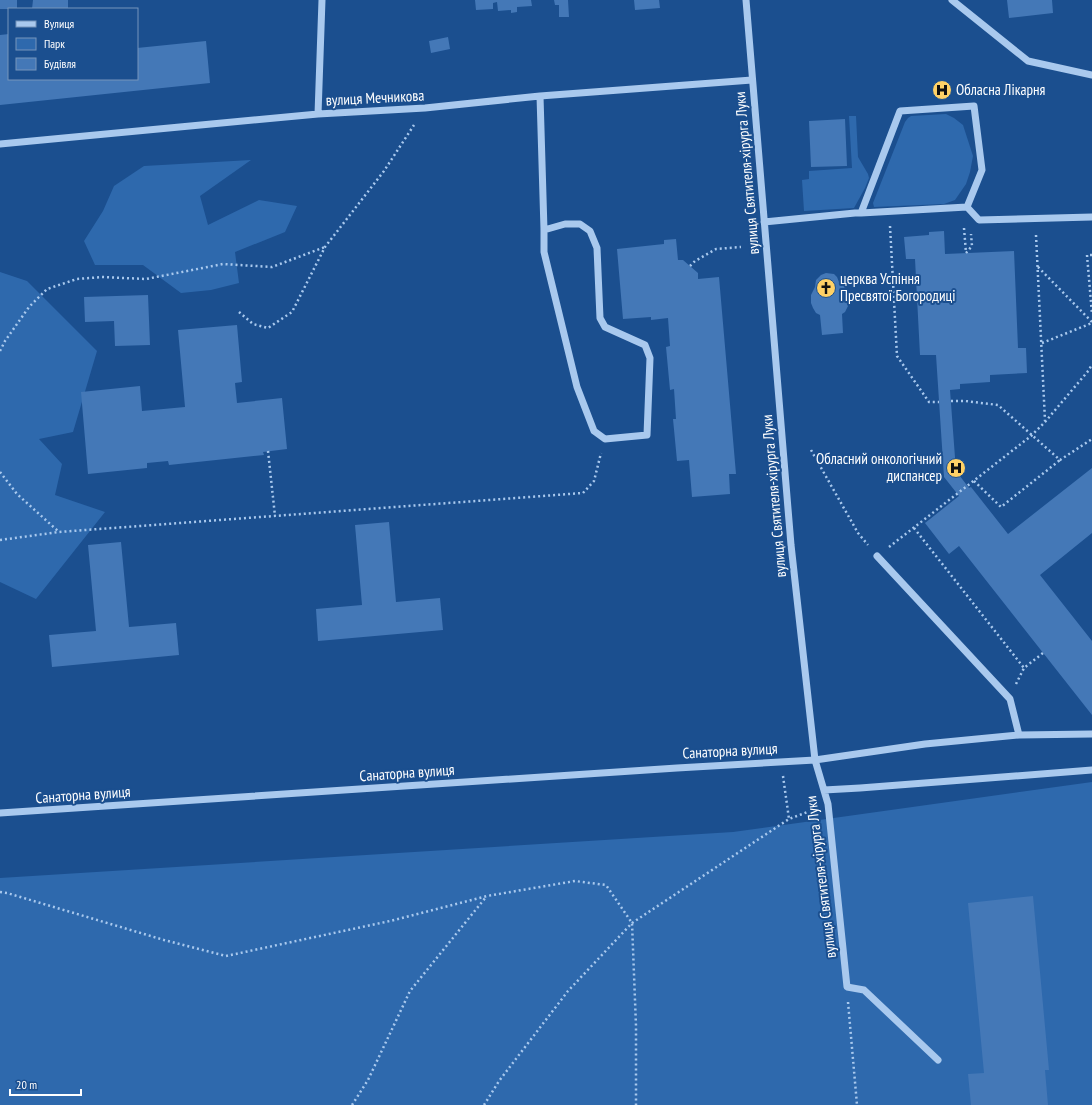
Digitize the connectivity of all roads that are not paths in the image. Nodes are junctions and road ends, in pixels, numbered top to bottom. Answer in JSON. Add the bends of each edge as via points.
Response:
{"nodes":[{"id":1,"x":322,"y":0,"type":"edge"},
{"id":2,"x":746,"y":0,"type":"edge"},
{"id":3,"x":952,"y":0,"type":"edge"},
{"id":4,"x":1092,"y":75,"type":"edge"},
{"id":5,"x":752,"y":80,"type":"junction"},
{"id":6,"x":540,"y":96,"type":"junction"},
{"id":7,"x":318,"y":114,"type":"junction"},
{"id":8,"x":0,"y":144,"type":"edge"},
{"id":9,"x":964,"y":207,"type":"junction"},
{"id":10,"x":861,"y":213,"type":"junction"},
{"id":11,"x":1092,"y":217,"type":"edge"},
{"id":12,"x":764,"y":222,"type":"junction"},
{"id":13,"x":544,"y":230,"type":"junction"},
{"id":14,"x":877,"y":556,"type":"road end"},
{"id":15,"x":1092,"y":734,"type":"edge"},
{"id":16,"x":1019,"y":735,"type":"junction"},
{"id":17,"x":815,"y":760,"type":"junction"},
{"id":18,"x":1092,"y":770,"type":"edge"},
{"id":19,"x":824,"y":790,"type":"junction"},
{"id":20,"x":0,"y":813,"type":"edge"},
{"id":21,"x":938,"y":1060,"type":"dead end"}],
"edges":[{"from":1,"to":7,"type":"street"},
{"from":2,"to":5,"type":"street","name":"вулиця Святителя-хірурга Луки"},
{"from":3,"to":4,"type":"street","via":[[1028,61]]},
{"from":5,"to":6,"type":"street","name":"вулиця Мечникова"},
{"from":5,"to":12,"type":"street","name":"вулиця Святителя-хірурга Луки"},
{"from":6,"to":7,"type":"street","name":"вулиця Мечникова","via":[[426,108]]},
{"from":6,"to":13,"type":"street"},
{"from":7,"to":8,"type":"street","name":"вулиця Мечникова"},
{"from":9,"to":10,"type":"street"},
{"from":9,"to":10,"type":"street","via":[[982,170],[974,106],[900,111]]},
{"from":9,"to":11,"type":"street","via":[[979,220]]},
{"from":10,"to":12,"type":"street"},
{"from":12,"to":17,"type":"street","name":"вулиця Святителя-хірурга Луки","via":[[791,545]]},
{"from":13,"to":13,"type":"street","via":[[544,252],[577,387],[594,431],[605,439],[647,435],[650,358],[645,345],[605,327],[600,318],[597,248],[590,231],[580,224],[565,224]]},
{"from":14,"to":16,"type":"street","via":[[1010,699]]},
{"from":15,"to":16,"type":"street","name":"Санаторна вулиця"},
{"from":16,"to":17,"type":"street","name":"Санаторна вулиця","via":[[925,744]]},
{"from":17,"to":19,"type":"street","name":"вулиця Святителя-хірурга Луки"},
{"from":17,"to":20,"type":"street","name":"Санаторна вулиця"},
{"from":18,"to":19,"type":"street"},
{"from":19,"to":21,"type":"street","name":"вулиця Святителя-хірурга Луки","via":[[828,804],[847,987],[864,990]]}]}
